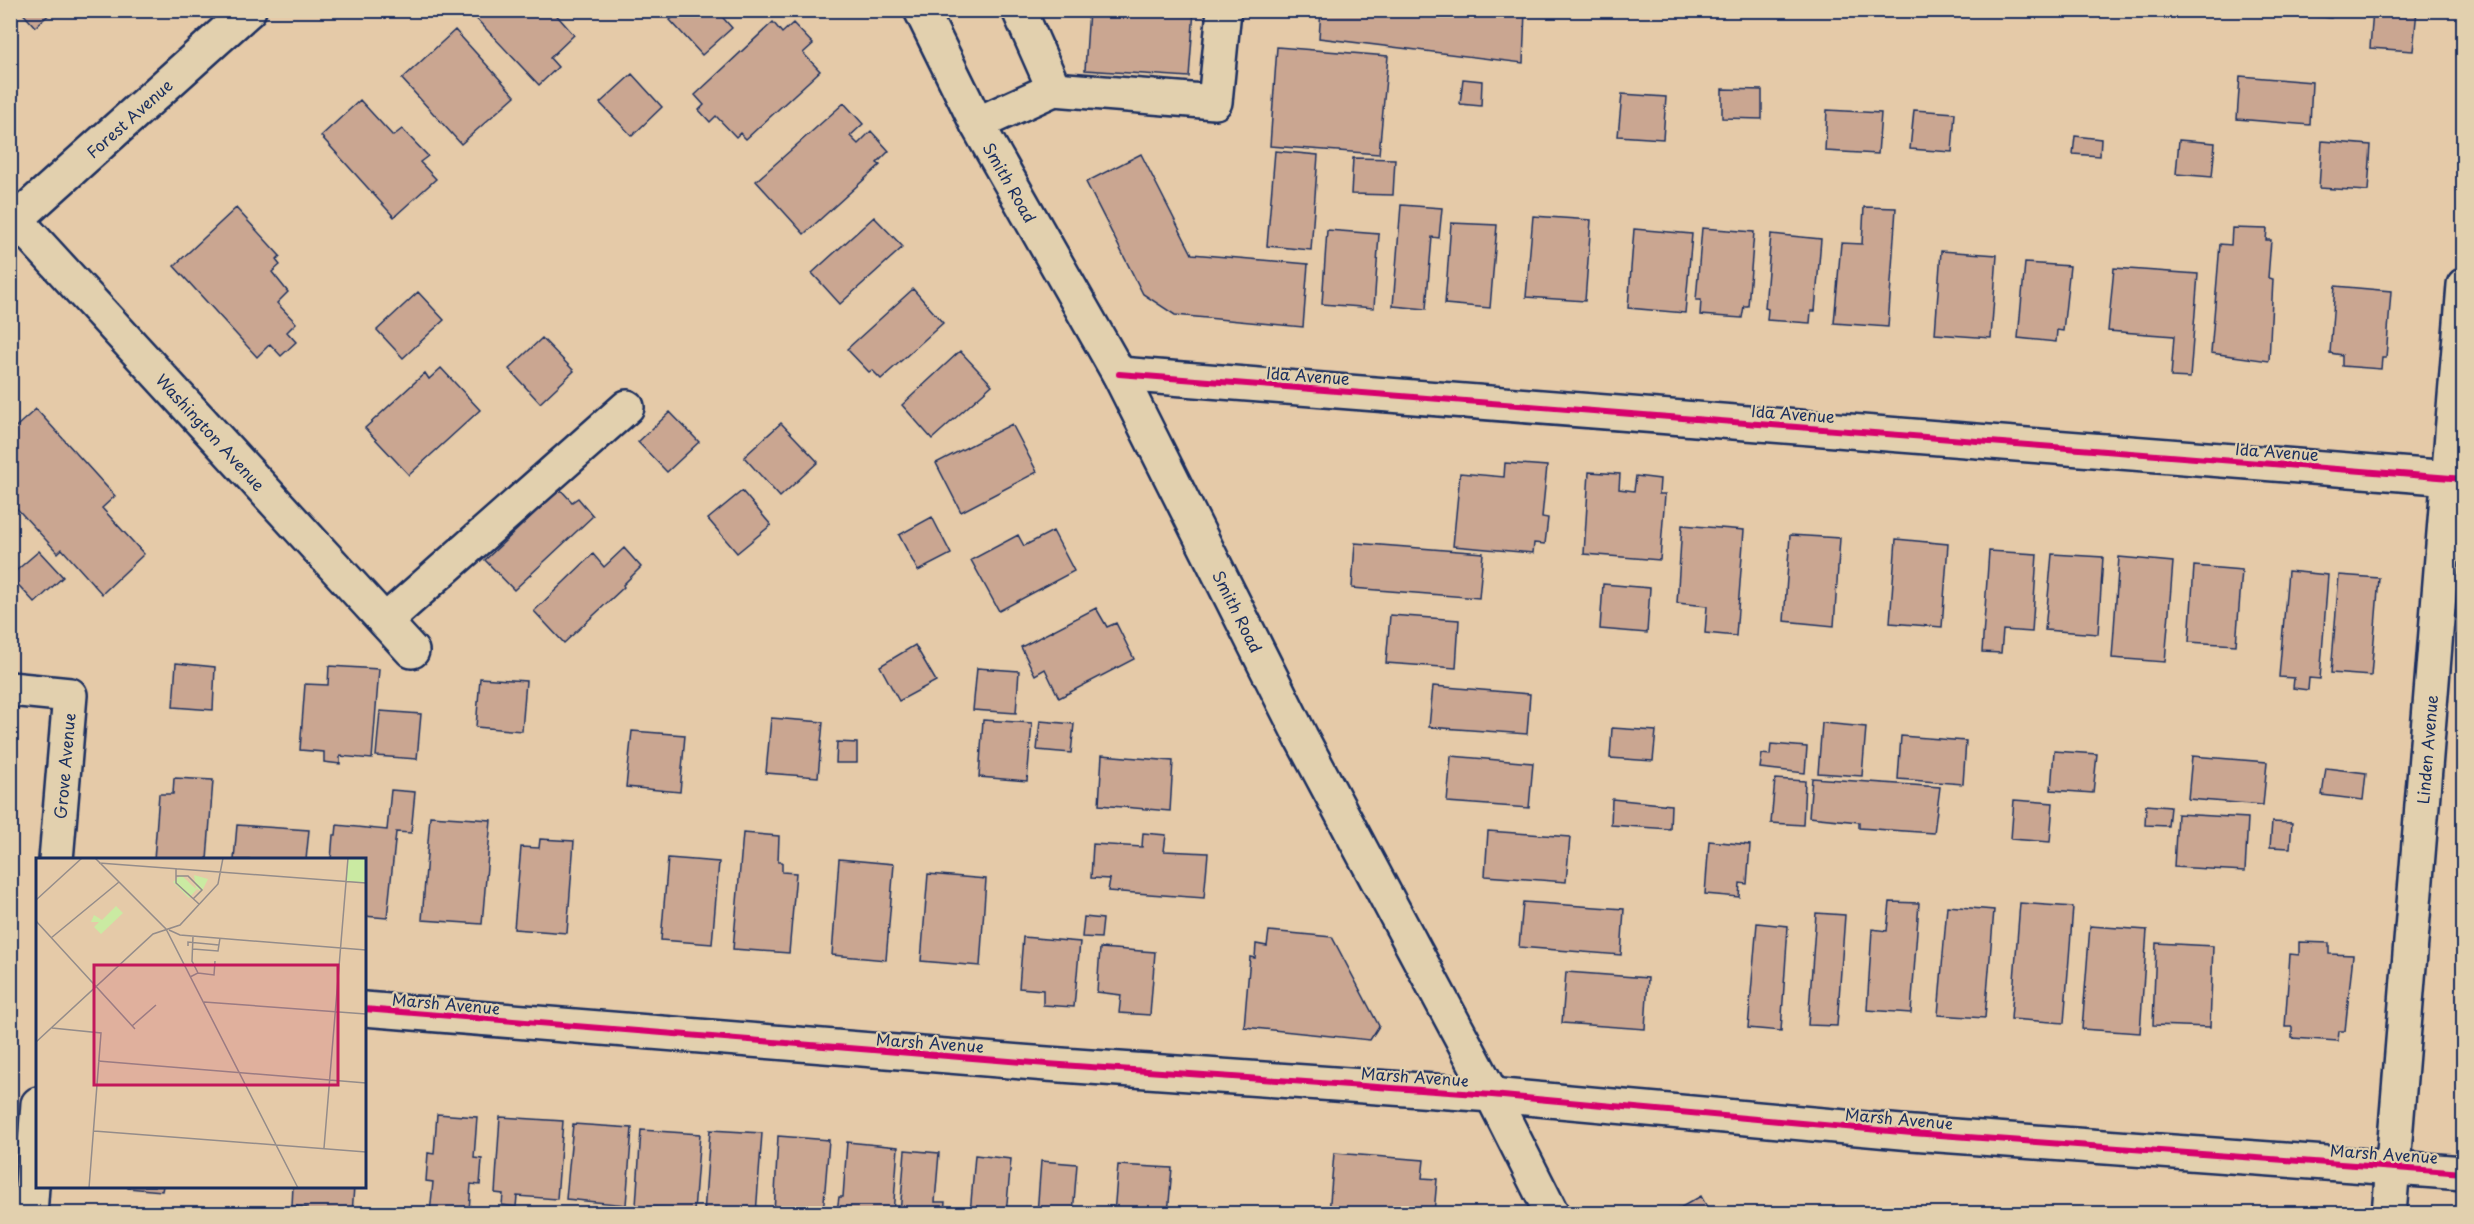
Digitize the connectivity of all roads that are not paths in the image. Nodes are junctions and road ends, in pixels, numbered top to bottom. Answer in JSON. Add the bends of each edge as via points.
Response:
{"nodes":[{"id":1,"x":249,"y":10,"type":"edge"},
{"id":2,"x":921,"y":10,"type":"edge"},
{"id":3,"x":1019,"y":10,"type":"edge"},
{"id":4,"x":1224,"y":10,"type":"edge"},
{"id":5,"x":1054,"y":89,"type":"junction"},
{"id":6,"x":977,"y":124,"type":"junction"},
{"id":7,"x":13,"y":219,"type":"edge"},
{"id":8,"x":2463,"y":285,"type":"edge"},
{"id":9,"x":1119,"y":374,"type":"junction"},
{"id":10,"x":627,"y":407,"type":"dead end"},
{"id":11,"x":2456,"y":478,"type":"edge"},
{"id":12,"x":385,"y":621,"type":"junction"},
{"id":13,"x":412,"y":651,"type":"dead end"},
{"id":14,"x":10,"y":688,"type":"edge"},
{"id":15,"x":56,"y":858,"type":"edge"},
{"id":16,"x":366,"y":1009,"type":"edge"},
{"id":17,"x":1492,"y":1095,"type":"junction"},
{"id":18,"x":36,"y":1132,"type":"edge"},
{"id":19,"x":2393,"y":1167,"type":"junction"},
{"id":20,"x":2463,"y":1173,"type":"edge"},
{"id":21,"x":30,"y":1214,"type":"edge"},
{"id":22,"x":1552,"y":1214,"type":"edge"},
{"id":23,"x":2389,"y":1214,"type":"edge"}],
"edges":[{"from":1,"to":7,"type":"street","name":"Forest Avenue"},
{"from":2,"to":6,"type":"street","name":"Smith Road"},
{"from":3,"to":5,"type":"street"},
{"from":4,"to":5,"type":"street","via":[[1215,102]]},
{"from":5,"to":6,"type":"street"},
{"from":6,"to":9,"type":"street","name":"Smith Road"},
{"from":7,"to":12,"type":"street","name":"Washington Avenue"},
{"from":8,"to":11,"type":"street","name":"Linden Avenue"},
{"from":9,"to":11,"type":"street","name":"Ida Avenue"},
{"from":9,"to":17,"type":"street","name":"Smith Road","via":[[1301,737]]},
{"from":10,"to":12,"type":"street"},
{"from":11,"to":19,"type":"street","name":"Linden Avenue"},
{"from":12,"to":13,"type":"street","name":"Washington Avenue"},
{"from":14,"to":15,"type":"street","name":"Grove Avenue","via":[[70,695]]},
{"from":16,"to":17,"type":"street","name":"Marsh Avenue","via":[[1058,1065]]},
{"from":17,"to":19,"type":"street","name":"Marsh Avenue","via":[[1912,1133]]},
{"from":17,"to":22,"type":"street","name":"Smith Road"},
{"from":18,"to":21,"type":"street"},
{"from":19,"to":20,"type":"street","name":"Marsh Avenue"},
{"from":19,"to":23,"type":"street","name":"Linden Avenue"}]}
